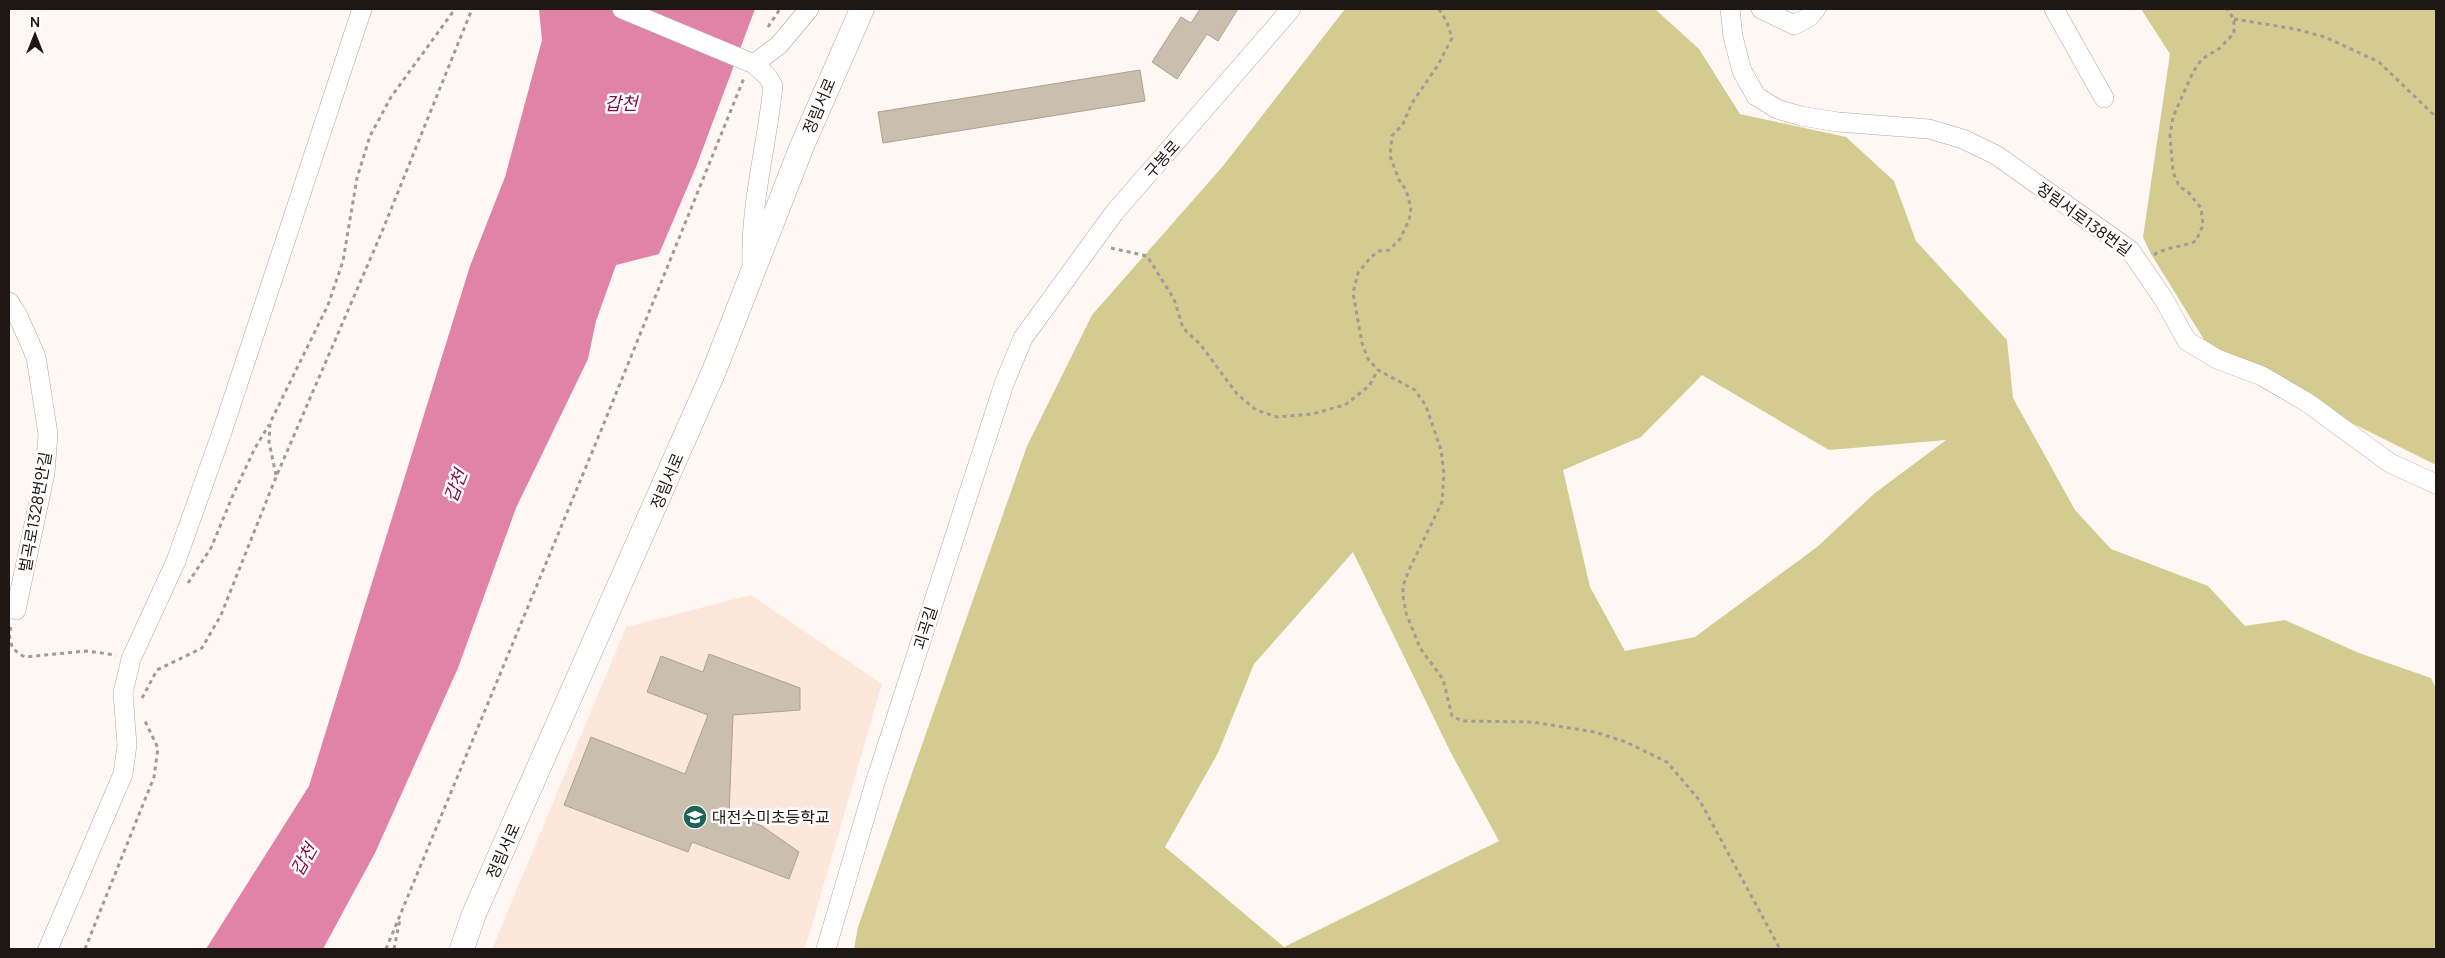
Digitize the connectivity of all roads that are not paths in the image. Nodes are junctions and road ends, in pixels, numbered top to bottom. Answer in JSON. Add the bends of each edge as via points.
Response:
{"nodes":[{"id":1,"x":362,"y":9,"type":"edge"},
{"id":2,"x":622,"y":9,"type":"edge"},
{"id":3,"x":809,"y":9,"type":"edge"},
{"id":4,"x":862,"y":9,"type":"edge"},
{"id":5,"x":1291,"y":9,"type":"edge"},
{"id":6,"x":1730,"y":9,"type":"edge"},
{"id":7,"x":1761,"y":9,"type":"edge"},
{"id":8,"x":1816,"y":9,"type":"edge"},
{"id":9,"x":2054,"y":9,"type":"edge"},
{"id":10,"x":749,"y":62,"type":"junction"},
{"id":11,"x":2104,"y":98,"type":"dead end"},
{"id":12,"x":753,"y":271,"type":"junction"},
{"id":13,"x":9,"y":302,"type":"edge"},
{"id":14,"x":1040,"y":314,"type":"joint"},
{"id":15,"x":2436,"y":484,"type":"edge"},
{"id":16,"x":16,"y":610,"type":"road end"},
{"id":17,"x":48,"y":949,"type":"edge"},
{"id":18,"x":462,"y":949,"type":"edge"},
{"id":19,"x":826,"y":949,"type":"edge"}],
"edges":[{"from":1,"to":17,"type":"street","via":[[222,432],[176,561],[131,659],[123,693],[127,744],[123,774]]},
{"from":2,"to":10,"type":"street"},
{"from":3,"to":10,"type":"street","via":[[779,45]]},
{"from":4,"to":12,"type":"main road","name":"정림서로","via":[[802,146]]},
{"from":5,"to":14,"type":"street","name":"구봉로","via":[[1114,213]]},
{"from":6,"to":15,"type":"street","name":"정림서로138번길","via":[[1742,71],[1756,96],[1777,109],[1801,116],[1929,129],[1963,139],[1996,155],[2130,250],[2163,298],[2186,341],[2217,360],[2262,376],[2308,403],[2390,463]]},
{"from":7,"to":8,"type":"street","via":[[1794,25]]},
{"from":9,"to":11,"type":"street"},
{"from":10,"to":12,"type":"street","via":[[768,77],[773,86],[752,249]]},
{"from":12,"to":18,"type":"main road","name":"정림서로","via":[[714,371],[474,914]]},
{"from":13,"to":16,"type":"street","name":"벌곡로1328번안길","via":[[36,356],[48,434],[45,473]]},
{"from":14,"to":19,"type":"street","name":"괴곡길","via":[[1023,338],[1004,384],[875,783]]}]}
